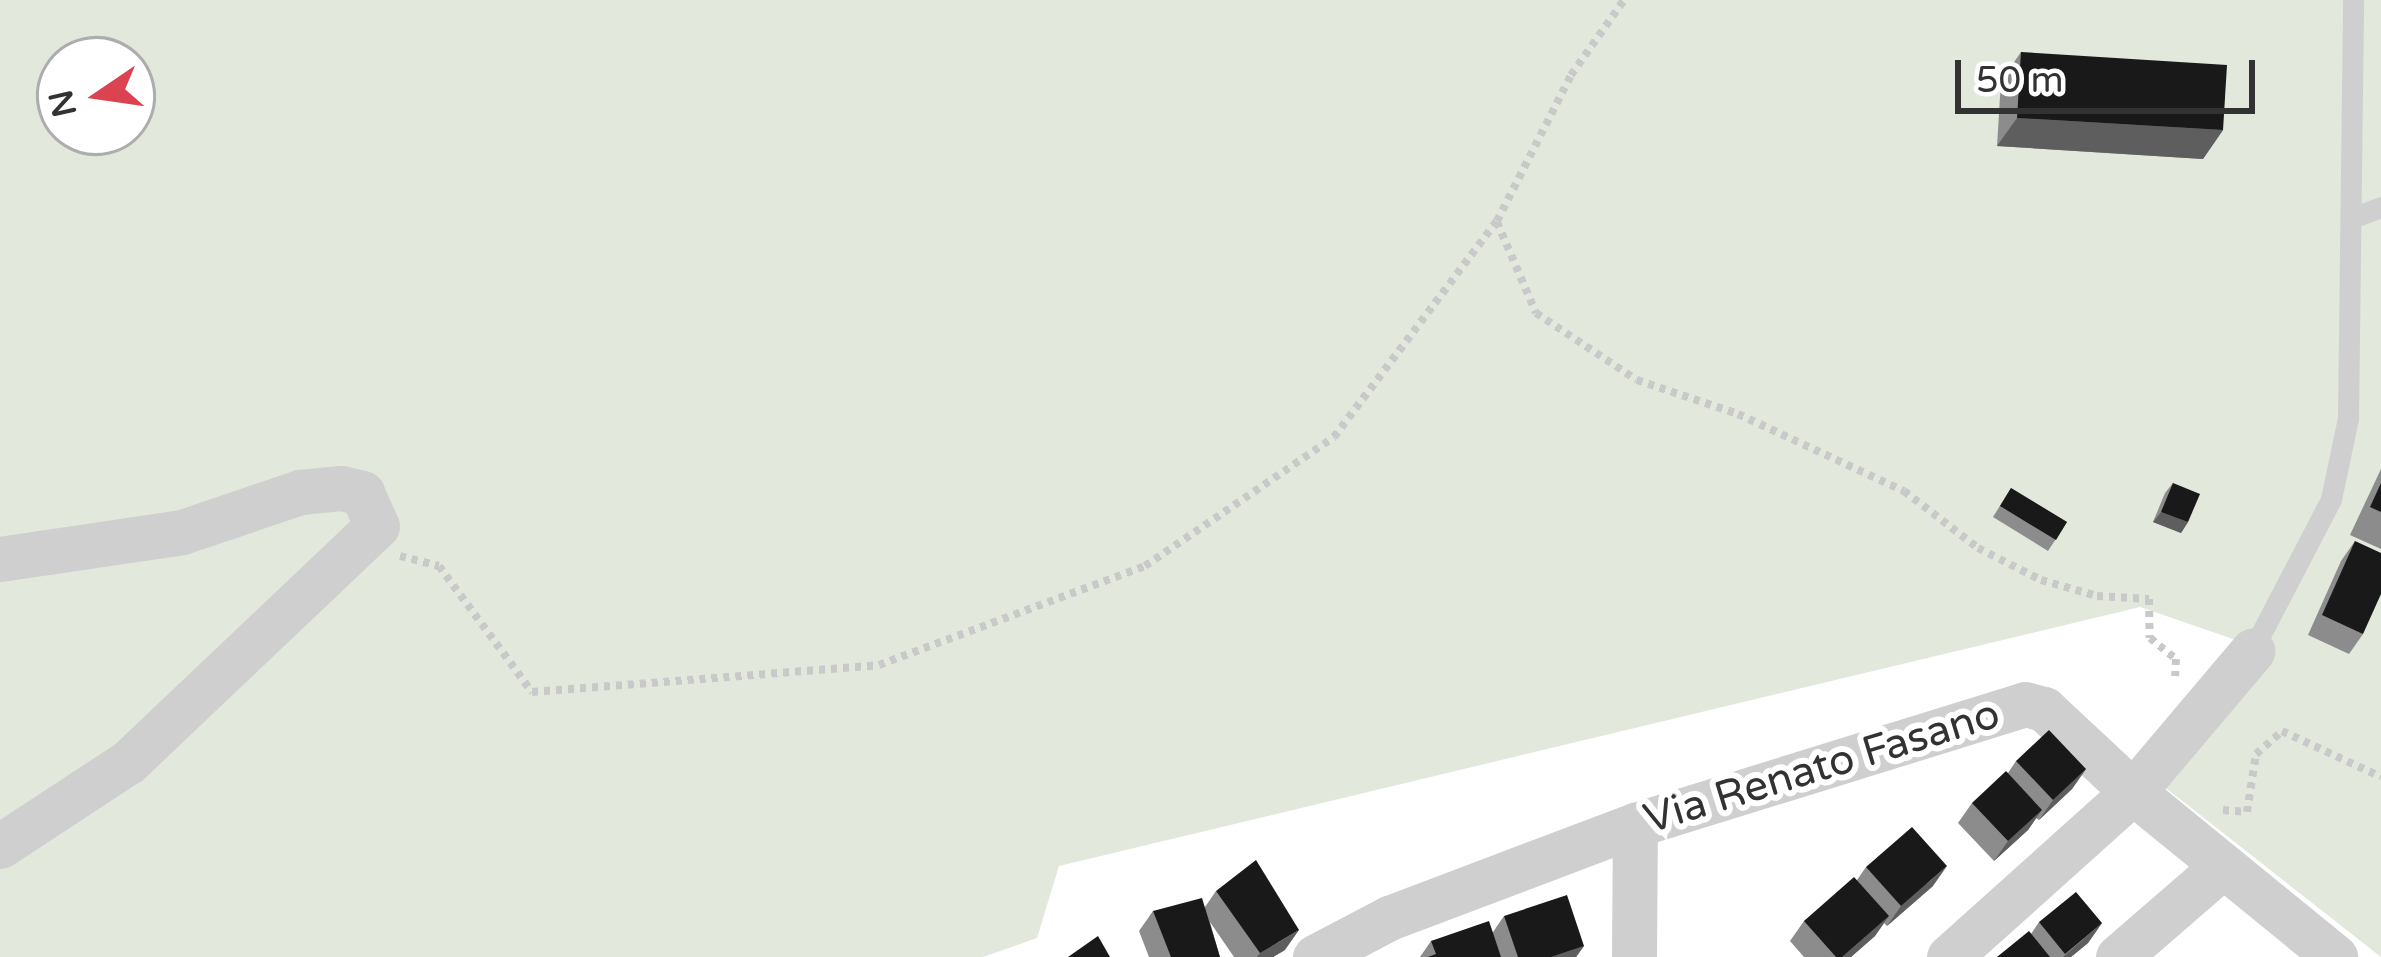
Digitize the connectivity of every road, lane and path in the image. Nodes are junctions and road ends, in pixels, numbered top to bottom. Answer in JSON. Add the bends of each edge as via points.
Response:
{"nodes":[{"id":1,"x":1624,"y":0,"type":"edge"},
{"id":2,"x":2353,"y":0,"type":"edge"},
{"id":3,"x":2381,"y":207,"type":"edge"},
{"id":4,"x":2350,"y":218,"type":"junction"},
{"id":5,"x":1497,"y":221,"type":"junction"},
{"id":6,"x":364,"y":545,"type":"junction"},
{"id":7,"x":0,"y":559,"type":"edge"},
{"id":8,"x":2252,"y":651,"type":"joint"},
{"id":9,"x":2173,"y":694,"type":"dead end"},
{"id":10,"x":2381,"y":777,"type":"edge"},
{"id":11,"x":2133,"y":792,"type":"junction"},
{"id":12,"x":2210,"y":809,"type":"dead end"},
{"id":13,"x":1635,"y":825,"type":"junction"},
{"id":14,"x":0,"y":846,"type":"edge"},
{"id":15,"x":2223,"y":866,"type":"junction"},
{"id":16,"x":1315,"y":957,"type":"edge"},
{"id":17,"x":1634,"y":957,"type":"edge"},
{"id":18,"x":1949,"y":957,"type":"edge"},
{"id":19,"x":2118,"y":957,"type":"edge"},
{"id":20,"x":2335,"y":957,"type":"edge"}],
"edges":[{"from":1,"to":5,"type":"path","via":[[1571,75]]},
{"from":2,"to":4,"type":"lane"},
{"from":3,"to":4,"type":"lane"},
{"from":4,"to":8,"type":"lane","via":[[2348,418],[2331,499]]},
{"from":5,"to":6,"type":"path","via":[[1334,437],[1145,566],[879,665],[532,692],[439,566]]},
{"from":5,"to":9,"type":"path","via":[[1536,313],[1637,380],[1852,465],[2041,580],[2097,596],[2149,598],[2150,638],[2176,659]]},
{"from":6,"to":7,"type":"street","via":[[377,526],[374,508],[341,488],[300,492],[182,532]]},
{"from":6,"to":14,"type":"street","via":[[128,761]]},
{"from":8,"to":11,"type":"street"},
{"from":10,"to":12,"type":"path","via":[[2282,731],[2256,754],[2247,812]]},
{"from":11,"to":13,"type":"street","name":"Via Renato Fasano","via":[[2044,709],[2025,704]]},
{"from":11,"to":15,"type":"street","name":"Via Renato Fasano"},
{"from":11,"to":18,"type":"street"},
{"from":13,"to":16,"type":"street","name":"Via Renato Fasano","via":[[1389,918]]},
{"from":13,"to":17,"type":"street"},
{"from":15,"to":19,"type":"street"},
{"from":15,"to":20,"type":"street","name":"Via Renato Fasano"}]}
